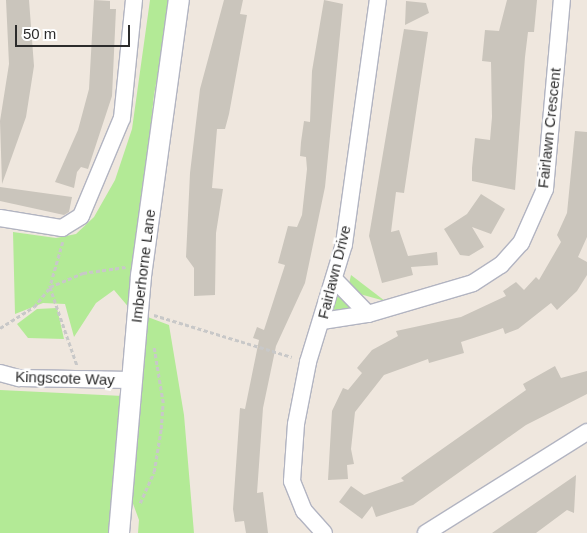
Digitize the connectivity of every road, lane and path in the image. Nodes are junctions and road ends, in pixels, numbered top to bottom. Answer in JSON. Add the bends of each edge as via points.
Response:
{"nodes":[{"id":1,"x":134,"y":0,"type":"edge"},
{"id":2,"x":179,"y":0,"type":"edge"},
{"id":3,"x":378,"y":0,"type":"edge"},
{"id":4,"x":562,"y":0,"type":"edge"},
{"id":5,"x":0,"y":218,"type":"edge"},
{"id":6,"x":62,"y":228,"type":"junction"},
{"id":7,"x":142,"y":265,"type":"junction"},
{"id":8,"x":335,"y":280,"type":"junction"},
{"id":9,"x":50,"y":287,"type":"junction"},
{"id":10,"x":368,"y":314,"type":"junction"},
{"id":11,"x":151,"y":319,"type":"dead end"},
{"id":12,"x":322,"y":321,"type":"junction"},
{"id":13,"x":0,"y":328,"type":"edge"},
{"id":14,"x":153,"y":343,"type":"dead end"},
{"id":15,"x":308,"y":362,"type":"junction"},
{"id":16,"x":0,"y":373,"type":"edge"},
{"id":17,"x":80,"y":380,"type":"junction"},
{"id":18,"x":131,"y":380,"type":"junction"},
{"id":19,"x":587,"y":432,"type":"edge"},
{"id":20,"x":137,"y":510,"type":"dead end"},
{"id":21,"x":119,"y":533,"type":"edge"},
{"id":22,"x":324,"y":533,"type":"edge"},
{"id":23,"x":426,"y":533,"type":"edge"}],
"edges":[{"from":1,"to":6,"type":"street","via":[[127,88],[118,132],[81,216]]},
{"from":2,"to":7,"type":"street","name":"Imberhorne Lane"},
{"from":3,"to":8,"type":"street","name":"Fairlawn Drive","via":[[344,244]]},
{"from":4,"to":10,"type":"street","name":"Fairlawn Crescent","via":[[544,189],[521,243],[501,265],[473,282]]},
{"from":5,"to":6,"type":"street"},
{"from":6,"to":9,"type":"path","via":[[63,245]]},
{"from":7,"to":9,"type":"path","via":[[84,273]]},
{"from":7,"to":18,"type":"street","name":"Imberhorne Lane"},
{"from":8,"to":10,"type":"street"},
{"from":8,"to":12,"type":"street","name":"Fairlawn Drive"},
{"from":9,"to":13,"type":"path","via":[[34,307]]},
{"from":9,"to":17,"type":"path"},
{"from":10,"to":12,"type":"street","name":"Fairlawn Crescent"},
{"from":11,"to":15,"type":"path","via":[[150,314]]},
{"from":12,"to":15,"type":"street","name":"Fairlawn Drive"},
{"from":14,"to":20,"type":"path","via":[[163,403],[161,429],[154,472]]},
{"from":15,"to":22,"type":"street","name":"Fairlawn Drive","via":[[296,424],[292,481],[304,511]]},
{"from":16,"to":17,"type":"street","name":"Kingscote Way","via":[[19,378]]},
{"from":17,"to":18,"type":"street","name":"Kingscote Way"},
{"from":18,"to":21,"type":"street","name":"Imberhorne Lane"},
{"from":19,"to":23,"type":"street"}]}
